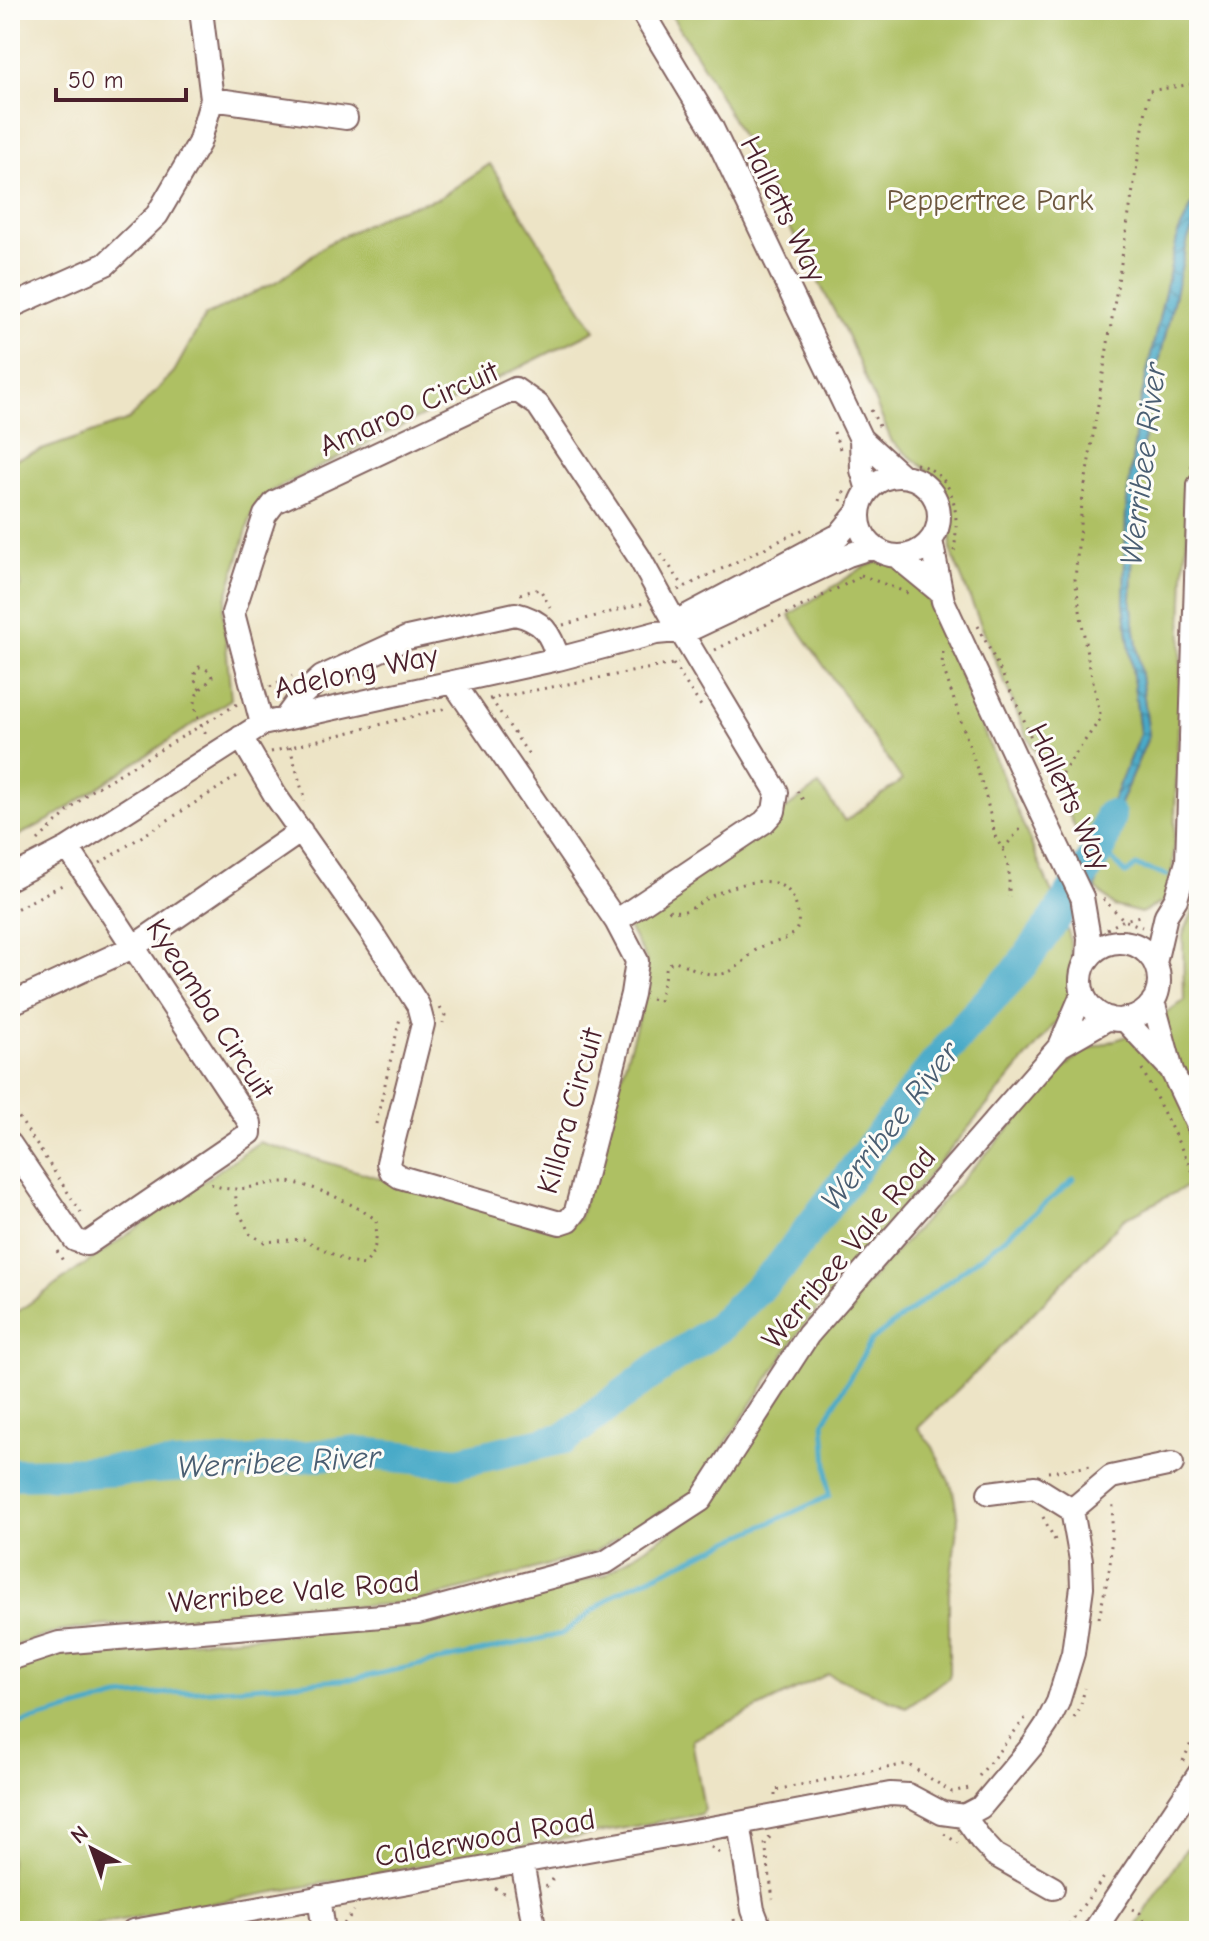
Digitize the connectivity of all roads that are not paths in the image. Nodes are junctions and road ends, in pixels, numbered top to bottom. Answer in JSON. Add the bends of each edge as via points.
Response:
{"nodes":[{"id":1,"x":201,"y":10,"type":"edge"},
{"id":2,"x":632,"y":15,"type":"edge"},
{"id":3,"x":212,"y":99,"type":"junction"},
{"id":4,"x":346,"y":118,"type":"dead end"},
{"id":5,"x":10,"y":307,"type":"edge"},
{"id":6,"x":861,"y":439,"type":"junction"},
{"id":7,"x":908,"y":469,"type":"junction"},
{"id":8,"x":858,"y":485,"type":"junction"},
{"id":9,"x":1199,"y":485,"type":"edge"},
{"id":10,"x":849,"y":508,"type":"junction"},
{"id":11,"x":931,"y":540,"type":"junction"},
{"id":12,"x":873,"y":547,"type":"junction"},
{"id":13,"x":896,"y":556,"type":"junction"},
{"id":14,"x":940,"y":592,"type":"junction"},
{"id":15,"x":672,"y":628,"type":"junction"},
{"id":16,"x":558,"y":659,"type":"junction"},
{"id":17,"x":453,"y":682,"type":"junction"},
{"id":18,"x":286,"y":717,"type":"junction"},
{"id":19,"x":262,"y":724,"type":"junction"},
{"id":20,"x":241,"y":737,"type":"junction"},
{"id":21,"x":301,"y":831,"type":"junction"},
{"id":22,"x":68,"y":848,"type":"junction"},
{"id":23,"x":10,"y":878,"type":"edge"},
{"id":24,"x":1082,"y":897,"type":"junction"},
{"id":25,"x":1166,"y":915,"type":"junction"},
{"id":26,"x":616,"y":921,"type":"junction"},
{"id":27,"x":1125,"y":943,"type":"junction"},
{"id":28,"x":133,"y":947,"type":"junction"},
{"id":29,"x":1088,"y":959,"type":"junction"},
{"id":30,"x":1155,"y":963,"type":"junction"},
{"id":31,"x":1083,"y":992,"type":"junction"},
{"id":32,"x":1153,"y":1001,"type":"junction"},
{"id":33,"x":10,"y":1004,"type":"edge"},
{"id":34,"x":1116,"y":1018,"type":"junction"},
{"id":35,"x":1060,"y":1046,"type":"junction"},
{"id":36,"x":1172,"y":1071,"type":"junction"},
{"id":37,"x":1199,"y":1128,"type":"edge"},
{"id":38,"x":10,"y":1144,"type":"edge"},
{"id":39,"x":1172,"y":1464,"type":"dead end"},
{"id":40,"x":989,"y":1493,"type":"dead end"},
{"id":41,"x":1072,"y":1510,"type":"junction"},
{"id":42,"x":10,"y":1659,"type":"edge"},
{"id":43,"x":1199,"y":1774,"type":"edge"},
{"id":44,"x":964,"y":1816,"type":"junction"},
{"id":45,"x":739,"y":1823,"type":"junction"},
{"id":46,"x":522,"y":1863,"type":"junction"},
{"id":47,"x":1053,"y":1888,"type":"dead end"},
{"id":48,"x":319,"y":1897,"type":"junction"},
{"id":49,"x":133,"y":1931,"type":"edge"},
{"id":50,"x":324,"y":1931,"type":"edge"},
{"id":51,"x":535,"y":1931,"type":"edge"},
{"id":52,"x":761,"y":1931,"type":"edge"},
{"id":53,"x":1094,"y":1931,"type":"edge"}],
"edges":[{"from":1,"to":3,"type":"street"},
{"from":2,"to":6,"type":"street","name":"Halletts Way","via":[[712,128]]},
{"from":3,"to":4,"type":"street"},
{"from":3,"to":5,"type":"street","via":[[199,143],[157,215],[106,264]]},
{"from":6,"to":7,"type":"street","name":"Halletts Way"},
{"from":6,"to":8,"type":"street","name":"Halletts Way"},
{"from":7,"to":8,"type":"street"},
{"from":7,"to":11,"type":"street","name":"Halletts Way","via":[[933,494],[939,517]]},
{"from":8,"to":10,"type":"street"},
{"from":9,"to":25,"type":"street","via":[[1187,862]]},
{"from":10,"to":12,"type":"street"},
{"from":10,"to":15,"type":"street","name":"Adelong Way","via":[[839,535]]},
{"from":11,"to":13,"type":"street","via":[[909,555]]},
{"from":11,"to":14,"type":"street","name":"Halletts Way"},
{"from":12,"to":13,"type":"street"},
{"from":12,"to":15,"type":"street","name":"Adelong Way","via":[[689,630]]},
{"from":13,"to":14,"type":"street"},
{"from":14,"to":24,"type":"street","name":"Halletts Way","bridge":true},
{"from":15,"to":16,"type":"street","name":"Adelong Way"},
{"from":15,"to":19,"type":"street","name":"Amaroo Circuit","via":[[639,557],[538,405],[515,389],[275,502],[265,515],[233,613]]},
{"from":15,"to":26,"type":"street","via":[[697,659],[777,800],[764,822]]},
{"from":16,"to":17,"type":"street","name":"Adelong Way"},
{"from":16,"to":18,"type":"street","via":[[553,640],[529,617],[499,617],[407,638],[322,677]]},
{"from":17,"to":18,"type":"street","name":"Adelong Way"},
{"from":17,"to":26,"type":"street","name":"Killara Circuit"},
{"from":18,"to":19,"type":"street","name":"Adelong Way"},
{"from":19,"to":20,"type":"street","name":"Adelong Way"},
{"from":20,"to":21,"type":"street","name":"Killara Circuit","via":[[252,771]]},
{"from":20,"to":22,"type":"street","name":"Adelong Way"},
{"from":21,"to":26,"type":"street","name":"Killara Circuit","via":[[418,1005],[423,1024],[388,1163],[391,1171],[560,1223],[576,1211],[630,1012],[637,961]]},
{"from":21,"to":28,"type":"street"},
{"from":22,"to":23,"type":"street","name":"Adelong Way"},
{"from":22,"to":28,"type":"street","name":"Kyeamba Circuit"},
{"from":24,"to":27,"type":"street","name":"Halletts Way"},
{"from":24,"to":29,"type":"street","name":"Halletts Way"},
{"from":25,"to":27,"type":"street"},
{"from":25,"to":30,"type":"street"},
{"from":27,"to":29,"type":"street","via":[[1096,950]]},
{"from":27,"to":30,"type":"street"},
{"from":28,"to":33,"type":"street"},
{"from":28,"to":38,"type":"street","name":"Kyeamba Circuit","via":[[250,1123],[250,1133],[87,1244],[75,1240]]},
{"from":29,"to":31,"type":"street"},
{"from":30,"to":32,"type":"street","via":[[1159,982]]},
{"from":31,"to":34,"type":"street","via":[[1089,1003]]},
{"from":31,"to":35,"type":"street","name":"Werribee Vale Road"},
{"from":32,"to":34,"type":"street","via":[[1146,1010]]},
{"from":32,"to":36,"type":"street"},
{"from":34,"to":35,"type":"street","name":"Werribee Vale Road"},
{"from":34,"to":36,"type":"street"},
{"from":35,"to":42,"type":"street","name":"Werribee Vale Road","via":[[808,1335],[701,1500],[606,1562],[418,1613],[59,1643]]},
{"from":36,"to":37,"type":"street"},
{"from":39,"to":41,"type":"street","via":[[1111,1477]]},
{"from":40,"to":41,"type":"street","via":[[1035,1487]]},
{"from":41,"to":44,"type":"street","via":[[1082,1587],[1073,1653],[1058,1702],[1033,1745],[981,1807]]},
{"from":43,"to":53,"type":"street"},
{"from":44,"to":45,"type":"street","name":"Calderwood Road","via":[[942,1813],[908,1795],[890,1794]]},
{"from":44,"to":47,"type":"street","via":[[995,1855]]},
{"from":45,"to":46,"type":"street","name":"Calderwood Road"},
{"from":45,"to":52,"type":"street"},
{"from":46,"to":48,"type":"street","name":"Calderwood Road"},
{"from":46,"to":51,"type":"street"},
{"from":48,"to":49,"type":"street","name":"Calderwood Road"},
{"from":48,"to":50,"type":"street"}]}
